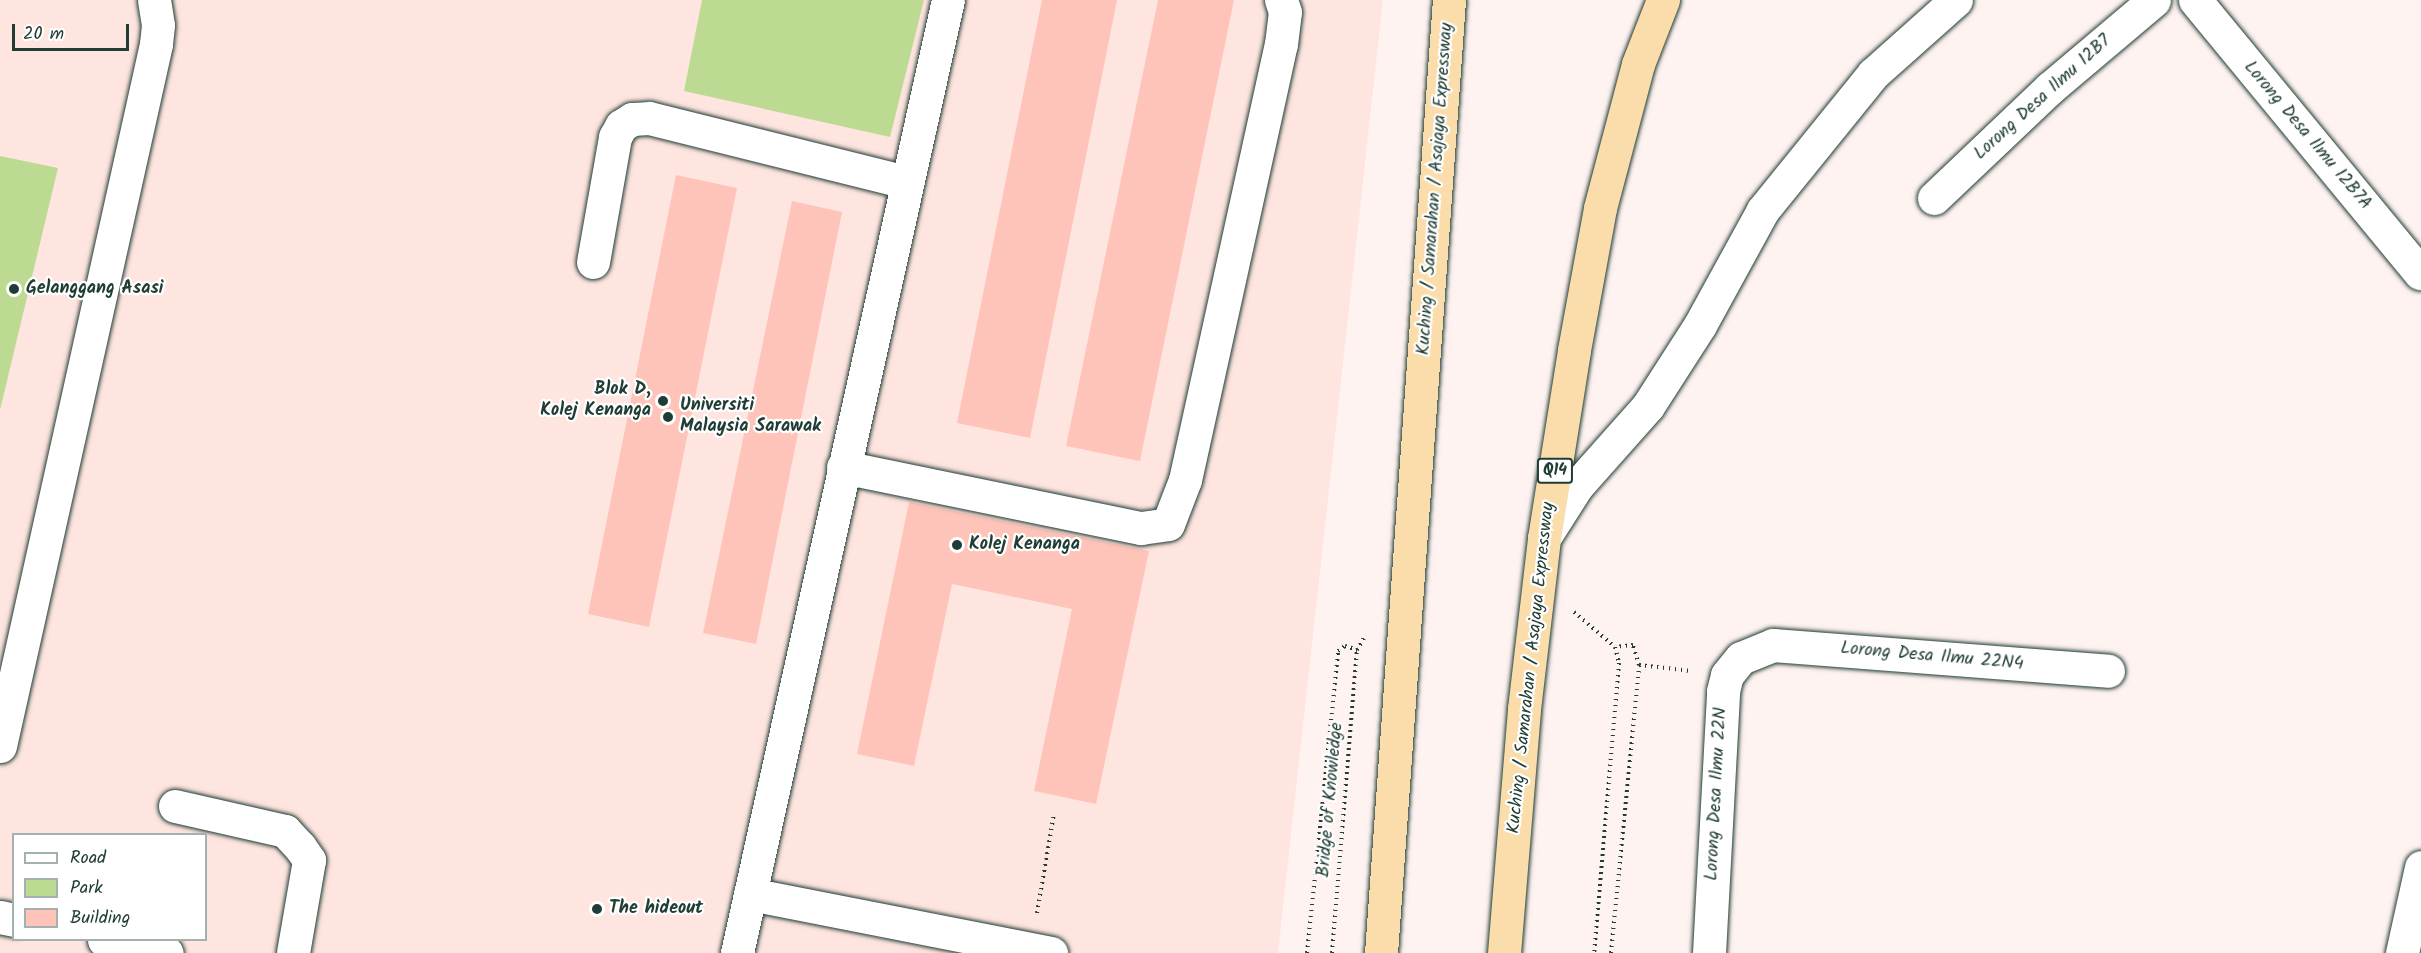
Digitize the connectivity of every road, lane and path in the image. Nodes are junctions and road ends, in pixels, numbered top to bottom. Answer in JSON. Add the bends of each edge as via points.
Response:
{"nodes":[{"id":1,"x":154,"y":0,"type":"edge"},
{"id":2,"x":948,"y":0,"type":"edge"},
{"id":3,"x":1281,"y":0,"type":"edge"},
{"id":4,"x":1449,"y":0,"type":"edge"},
{"id":5,"x":1663,"y":0,"type":"edge"},
{"id":6,"x":1956,"y":0,"type":"edge"},
{"id":7,"x":2154,"y":0,"type":"edge"},
{"id":8,"x":2195,"y":0,"type":"edge"},
{"id":9,"x":906,"y":182,"type":"junction"},
{"id":10,"x":1934,"y":198,"type":"dead end"},
{"id":11,"x":593,"y":262,"type":"dead end"},
{"id":12,"x":2420,"y":273,"type":"edge"},
{"id":13,"x":843,"y":467,"type":"junction"},
{"id":14,"x":1544,"y":538,"type":"junction"},
{"id":15,"x":1568,"y":602,"type":"dead end"},
{"id":16,"x":1615,"y":647,"type":"junction"},
{"id":17,"x":1639,"y":665,"type":"junction"},
{"id":18,"x":2108,"y":671,"type":"dead end"},
{"id":19,"x":1727,"y":675,"type":"junction"},
{"id":20,"x":0,"y":747,"type":"edge"},
{"id":21,"x":175,"y":806,"type":"dead end"},
{"id":22,"x":1054,"y":814,"type":"dead end"},
{"id":23,"x":2421,"y":867,"type":"edge"},
{"id":24,"x":750,"y":894,"type":"junction"},
{"id":25,"x":113,"y":941,"type":"edge"},
{"id":26,"x":1041,"y":951,"type":"edge"},
{"id":27,"x":167,"y":953,"type":"edge"},
{"id":28,"x":293,"y":953,"type":"edge"},
{"id":29,"x":737,"y":953,"type":"edge"},
{"id":30,"x":1307,"y":953,"type":"edge"},
{"id":31,"x":1332,"y":953,"type":"edge"},
{"id":32,"x":1381,"y":953,"type":"edge"},
{"id":33,"x":1504,"y":953,"type":"edge"},
{"id":34,"x":1594,"y":953,"type":"edge"},
{"id":35,"x":1611,"y":953,"type":"edge"},
{"id":36,"x":1709,"y":953,"type":"edge"},
{"id":37,"x":2402,"y":953,"type":"edge"}],
"edges":[{"from":1,"to":20,"type":"street","via":[[156,44]]},
{"from":2,"to":9,"type":"street"},
{"from":3,"to":13,"type":"street","via":[[1285,12],[1281,44],[1185,480],[1168,524],[1141,528]]},
{"from":4,"to":32,"type":"highway","name":"Kuching / Samarahan / Asajaya Expressway"},
{"from":5,"to":14,"type":"highway","name":"Kuching / Samarahan / Asajaya Expressway","number":"Q14","via":[[1638,64],[1600,208]]},
{"from":6,"to":14,"type":"street","via":[[1873,74],[1763,210],[1700,325],[1648,406],[1577,486]]},
{"from":7,"to":10,"type":"street","name":"Lorong Desa Ilmu 12B7","via":[[2050,88]]},
{"from":8,"to":12,"type":"street","name":"Lorong Desa Ilmu 12B7A"},
{"from":9,"to":11,"type":"street","via":[[649,118],[632,118],[615,137]]},
{"from":9,"to":13,"type":"street"},
{"from":13,"to":24,"type":"street"},
{"from":14,"to":33,"type":"highway","name":"Kuching / Samarahan / Asajaya Expressway","number":"Q14","via":[[1524,709]]},
{"from":15,"to":16,"type":"path","via":[[1579,619]]},
{"from":16,"to":17,"type":"path","via":[[1633,645]]},
{"from":16,"to":34,"type":"path","via":[[1619,678]]},
{"from":17,"to":19,"type":"path"},
{"from":17,"to":35,"type":"path"},
{"from":18,"to":19,"type":"street","name":"Lorong Desa Ilmu 22N4","via":[[1773,645],[1741,658]]},
{"from":19,"to":36,"type":"street","name":"Lorong Desa Ilmu 22N","via":[[1718,755]]},
{"from":21,"to":28,"type":"street","via":[[285,831],[300,847],[309,861]]},
{"from":22,"to":26,"type":"path"},
{"from":23,"to":37,"type":"street"},
{"from":24,"to":26,"type":"street"},
{"from":24,"to":29,"type":"street"},
{"from":25,"to":27,"type":"street"},
{"from":30,"to":31,"type":"path","name":"Bridge of Knowledge","via":[[1338,651],[1345,646],[1357,650]]}]}
